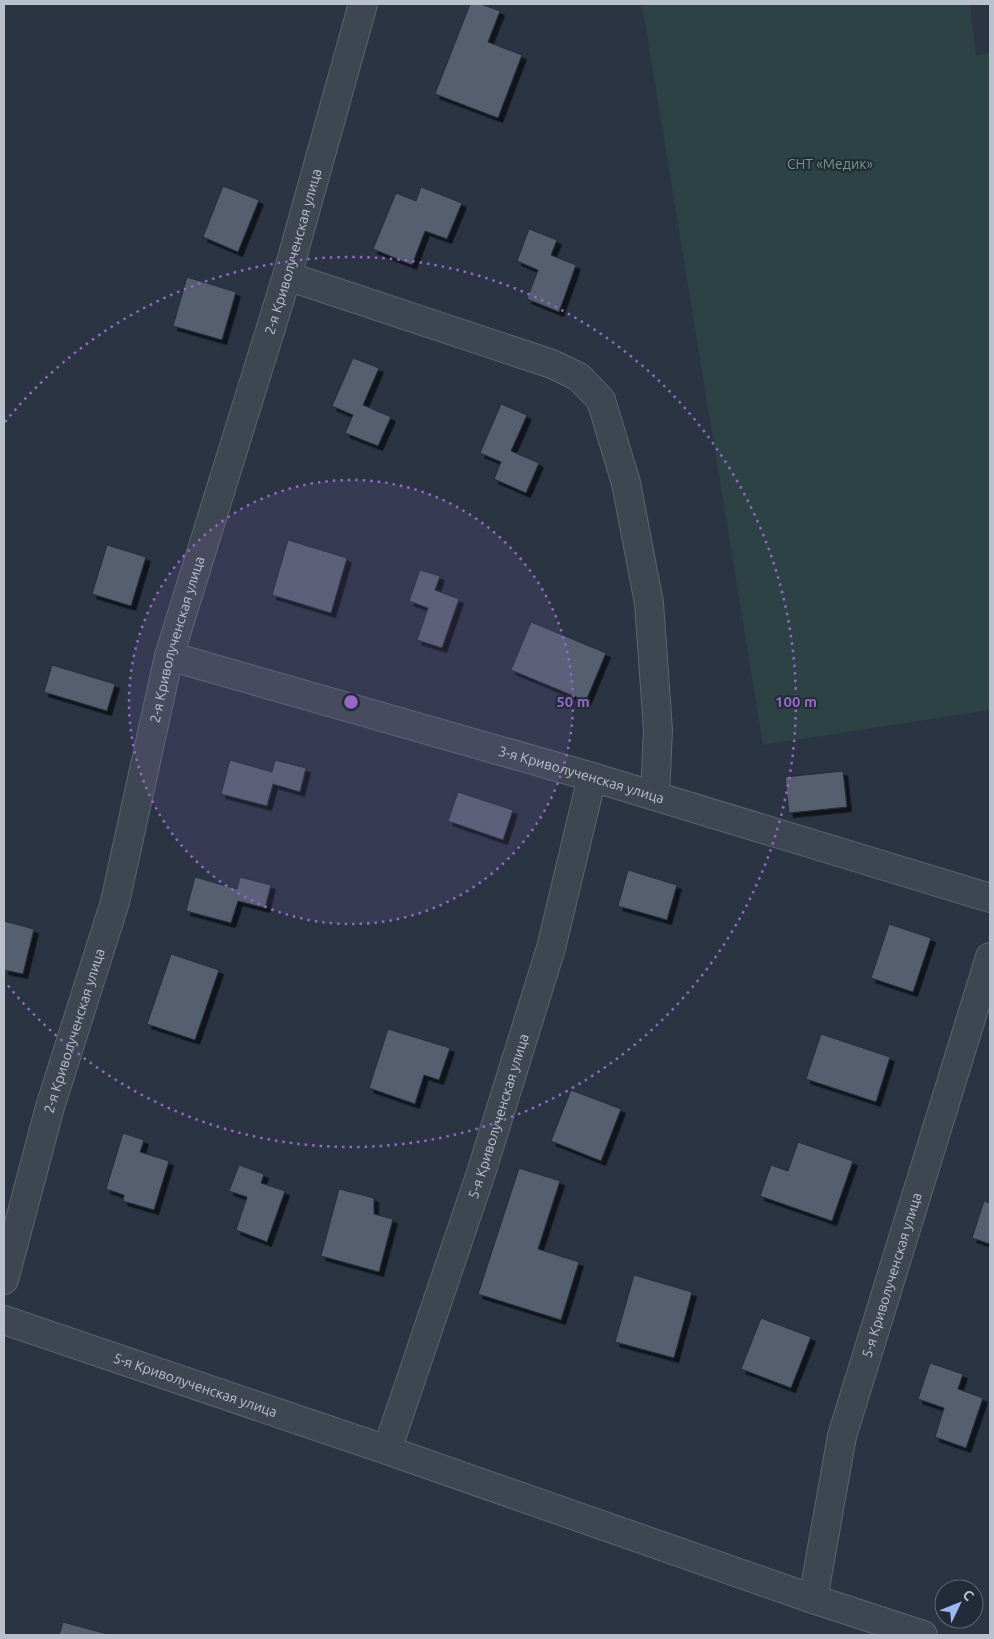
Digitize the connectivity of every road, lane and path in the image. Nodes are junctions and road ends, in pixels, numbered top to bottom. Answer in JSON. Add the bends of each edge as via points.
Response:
{"nodes":[{"id":1,"x":363,"y":4,"type":"edge"},
{"id":2,"x":287,"y":276,"type":"junction"},
{"id":3,"x":169,"y":656,"type":"junction"},
{"id":4,"x":592,"y":777,"type":"junction"},
{"id":5,"x":655,"y":796,"type":"junction"},
{"id":6,"x":990,"y":898,"type":"edge"},
{"id":7,"x":990,"y":956,"type":"edge"},
{"id":8,"x":4,"y":1280,"type":"edge"},
{"id":9,"x":4,"y":1320,"type":"edge"},
{"id":10,"x":387,"y":1450,"type":"junction"},
{"id":11,"x":813,"y":1599,"type":"junction"},
{"id":12,"x":924,"y":1635,"type":"edge"}],
"edges":[{"from":1,"to":2,"type":"street","name":"2-я Криволученская улица"},
{"from":2,"to":3,"type":"street","name":"2-я Криволученская улица"},
{"from":2,"to":5,"type":"street","via":[[552,364],[579,377],[601,400],[626,483],[649,603],[658,730]]},
{"from":3,"to":4,"type":"street","name":"3-я Криволученская улица"},
{"from":3,"to":8,"type":"street","name":"2-я Криволученская улица","via":[[114,902],[50,1107]]},
{"from":4,"to":5,"type":"street","name":"3-я Криволученская улица"},
{"from":4,"to":10,"type":"street","name":"5-я Криволученская улица","via":[[551,948],[481,1173]]},
{"from":5,"to":6,"type":"street","name":"3-я Криволученская улица"},
{"from":7,"to":11,"type":"street","name":"5-я Криволученская улица","via":[[842,1436]]},
{"from":9,"to":10,"type":"street","name":"5-я Криволученская улица"},
{"from":10,"to":11,"type":"street","name":"5-я Криволученская улица"},
{"from":11,"to":12,"type":"street","name":"5-я Криволученская улица"}]}
